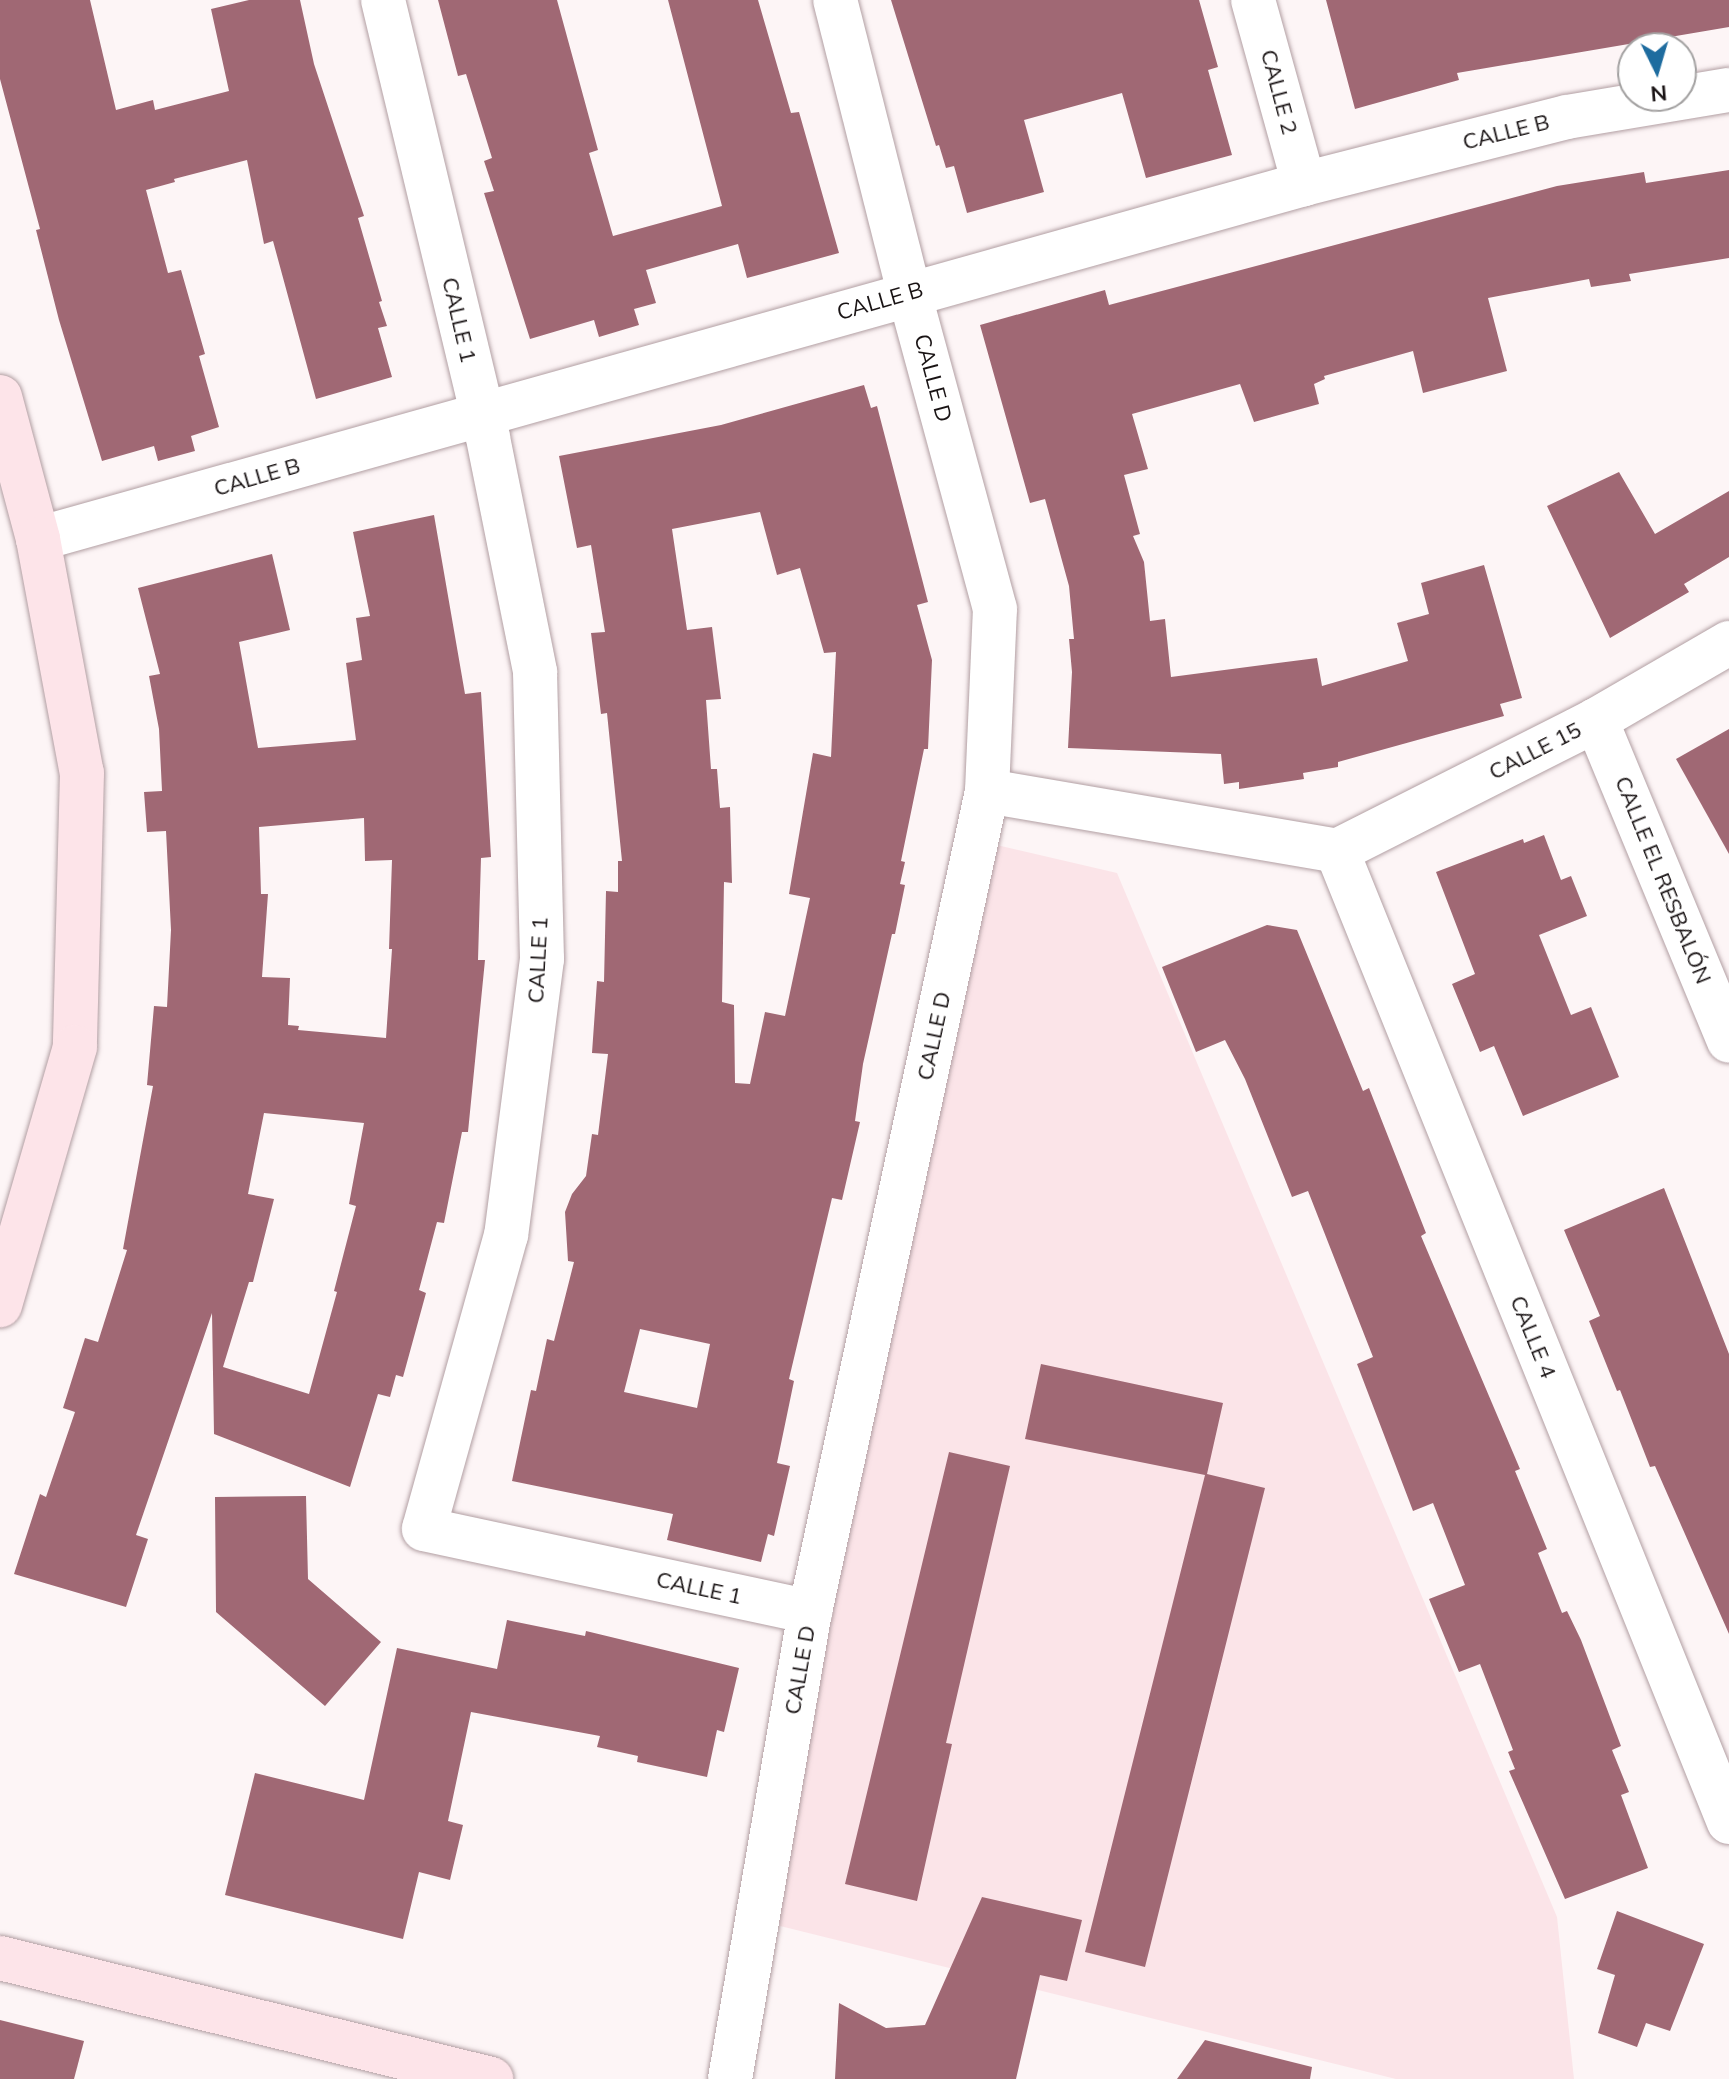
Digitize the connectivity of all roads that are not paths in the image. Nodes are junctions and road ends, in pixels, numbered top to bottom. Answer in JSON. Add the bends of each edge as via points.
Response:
{"nodes":[{"id":1,"x":383,"y":0,"type":"edge"},
{"id":2,"x":835,"y":0,"type":"edge"},
{"id":3,"x":1253,"y":0,"type":"edge"},
{"id":4,"x":1729,"y":90,"type":"edge"},
{"id":5,"x":1304,"y":184,"type":"junction"},
{"id":6,"x":909,"y":292,"type":"junction"},
{"id":7,"x":0,"y":397,"type":"edge"},
{"id":8,"x":482,"y":414,"type":"junction"},
{"id":9,"x":38,"y":539,"type":"junction"},
{"id":10,"x":1729,"y":643,"type":"edge"},
{"id":11,"x":1596,"y":720,"type":"junction"},
{"id":12,"x":987,"y":791,"type":"junction"},
{"id":13,"x":1337,"y":851,"type":"junction"},
{"id":14,"x":1729,"y":1041,"type":"edge"},
{"id":15,"x":0,"y":1305,"type":"edge"},
{"id":16,"x":810,"y":1612,"type":"junction"},
{"id":17,"x":1729,"y":1822,"type":"edge"},
{"id":18,"x":0,"y":1958,"type":"edge"},
{"id":19,"x":491,"y":2079,"type":"edge"},
{"id":20,"x":730,"y":2079,"type":"edge"}],
"edges":[{"from":1,"to":8,"type":"street","name":"CALLE 1"},
{"from":2,"to":6,"type":"street","name":"CALLE D"},
{"from":3,"to":5,"type":"street","name":"CALLE 2"},
{"from":4,"to":5,"type":"street","name":"CALLE B","via":[[1567,117]]},
{"from":5,"to":6,"type":"street","name":"CALLE B"},
{"from":6,"to":8,"type":"street","name":"CALLE B"},
{"from":6,"to":12,"type":"street","name":"CALLE D","via":[[995,609]]},
{"from":7,"to":9,"type":"street"},
{"from":8,"to":9,"type":"street","name":"CALLE B"},
{"from":8,"to":16,"type":"street","name":"CALLE 1","via":[[535,672],[542,959],[506,1235],[424,1529]]},
{"from":9,"to":15,"type":"street","via":[[82,773],[75,1047]]},
{"from":10,"to":11,"type":"street","name":"CALLE 15"},
{"from":11,"to":13,"type":"street","name":"CALLE 15"},
{"from":11,"to":14,"type":"street","name":"CALLE EL RESBALÓN"},
{"from":12,"to":13,"type":"street"},
{"from":12,"to":16,"type":"street","name":"CALLE D"},
{"from":13,"to":17,"type":"street","name":"CALLE 4"},
{"from":16,"to":20,"type":"street","name":"CALLE D"},
{"from":18,"to":19,"type":"street"}]}
